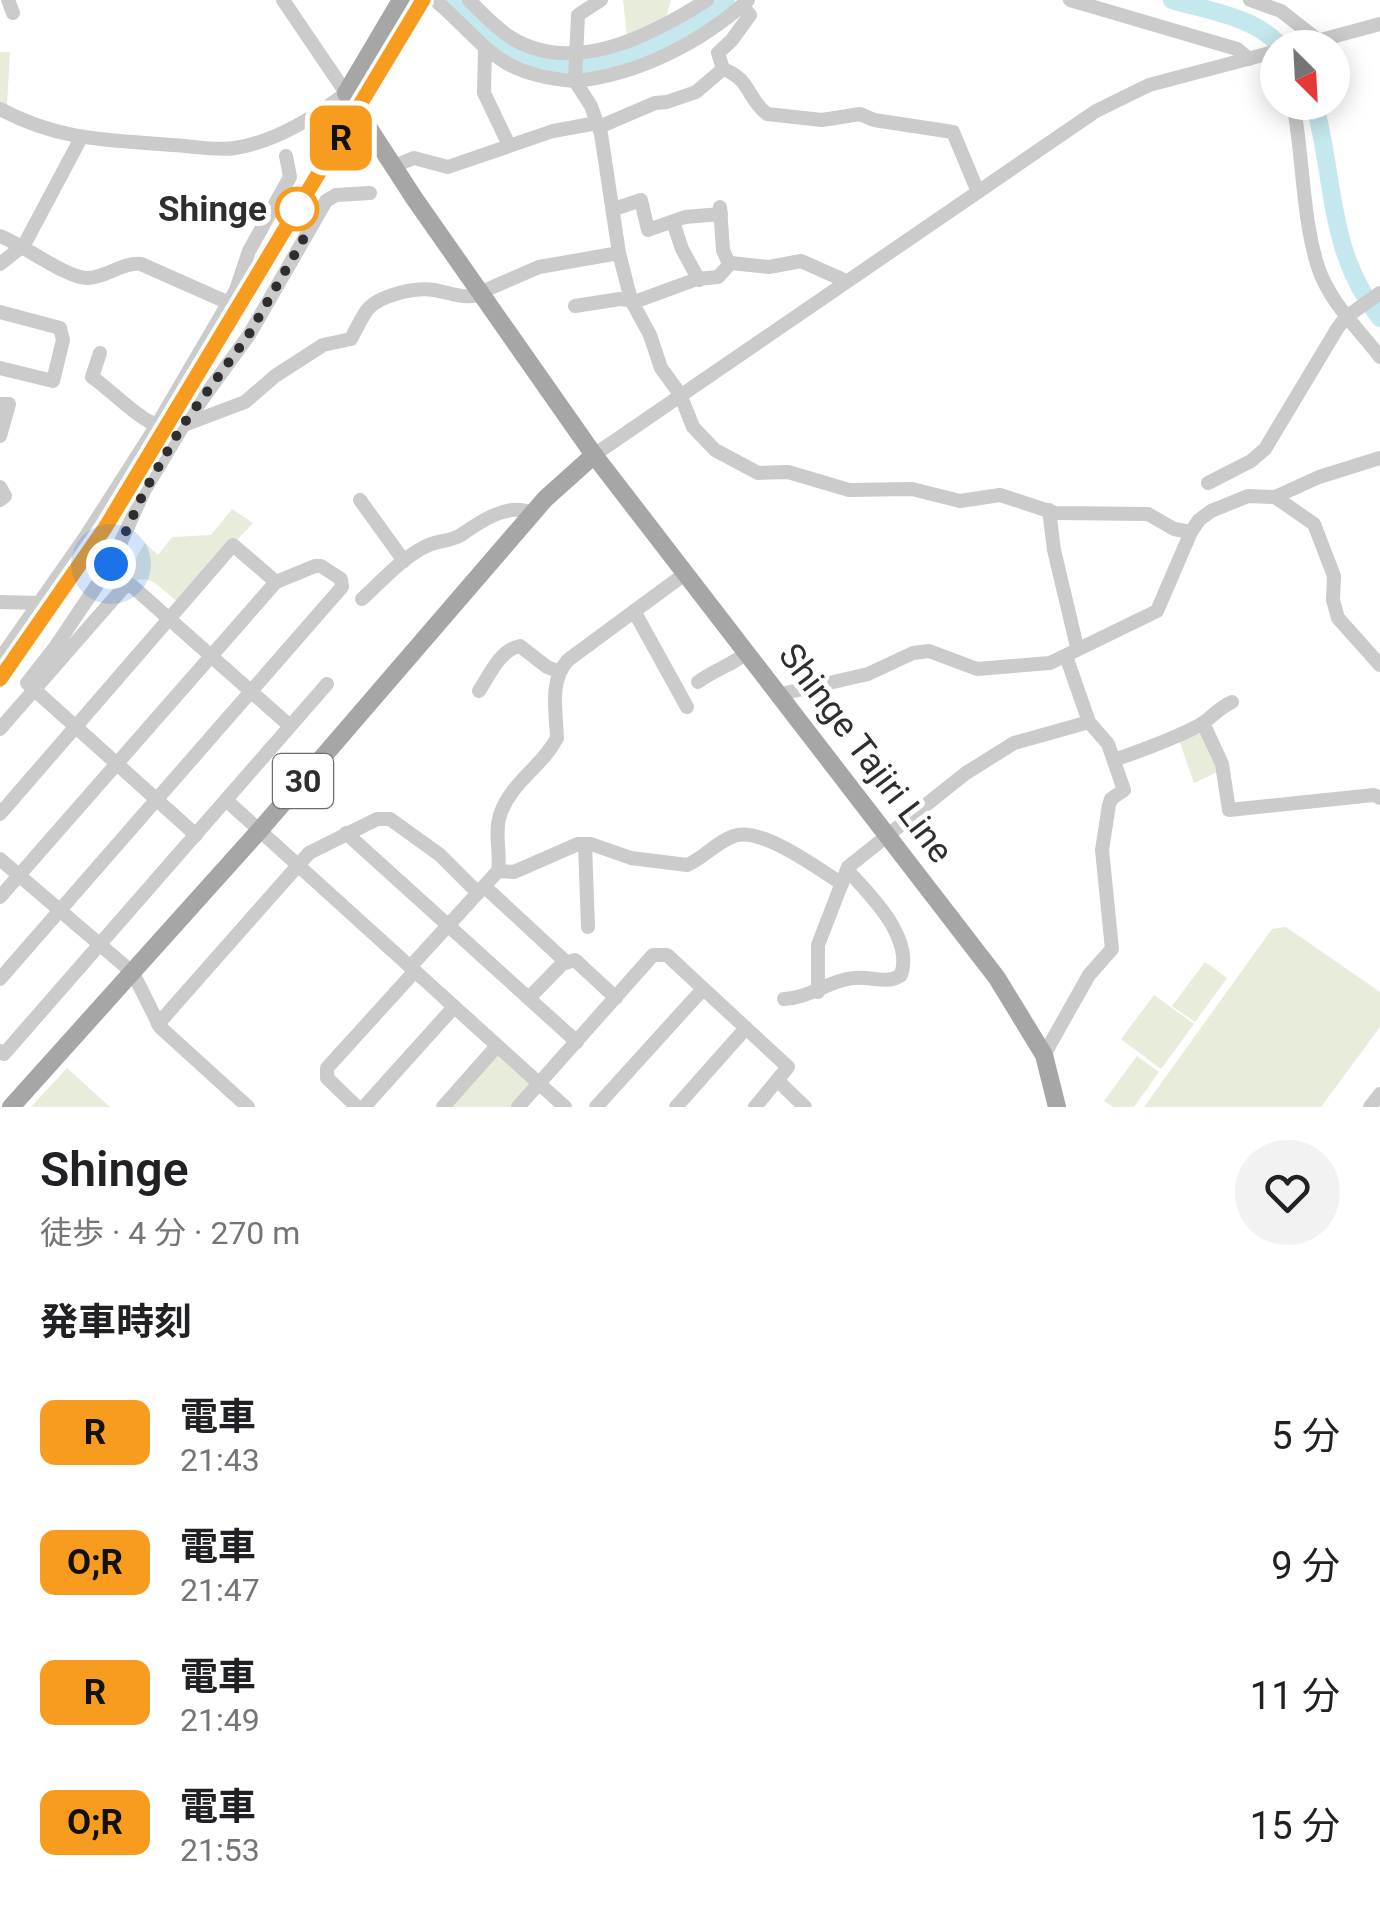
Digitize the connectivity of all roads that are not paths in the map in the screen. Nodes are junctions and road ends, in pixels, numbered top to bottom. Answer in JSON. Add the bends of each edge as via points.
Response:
{"nodes":[{"id":1,"x":283,"y":0,"type":"edge"},
{"id":2,"x":400,"y":0,"type":"edge"},
{"id":3,"x":435,"y":0,"type":"edge"},
{"id":4,"x":470,"y":0,"type":"edge"},
{"id":5,"x":601,"y":0,"type":"edge"},
{"id":6,"x":707,"y":0,"type":"edge"},
{"id":7,"x":1070,"y":0,"type":"edge"},
{"id":8,"x":1250,"y":0,"type":"edge"},
{"id":9,"x":747,"y":5,"type":"edge"},
{"id":10,"x":1380,"y":24,"type":"edge"},
{"id":11,"x":1305,"y":30,"type":"edge"},
{"id":12,"x":1350,"y":32,"type":"edge"},
{"id":13,"x":485,"y":50,"type":"junction"},
{"id":14,"x":1260,"y":54,"type":"edge"},
{"id":15,"x":576,"y":55,"type":"junction"},
{"id":16,"x":1260,"y":56,"type":"edge"},
{"id":17,"x":723,"y":69,"type":"junction"},
{"id":18,"x":575,"y":80,"type":"junction"},
{"id":19,"x":346,"y":93,"type":"junction"},
{"id":20,"x":0,"y":109,"type":"edge"},
{"id":21,"x":1295,"y":120,"type":"edge"},
{"id":22,"x":598,"y":125,"type":"junction"},
{"id":23,"x":81,"y":138,"type":"junction"},
{"id":24,"x":510,"y":145,"type":"junction"},
{"id":25,"x":286,"y":156,"type":"dead end"},
{"id":26,"x":394,"y":166,"type":"junction"},
{"id":27,"x":978,"y":192,"type":"junction"},
{"id":28,"x":370,"y":193,"type":"dead end"},
{"id":29,"x":614,"y":208,"type":"junction"},
{"id":30,"x":673,"y":222,"type":"junction"},
{"id":31,"x":0,"y":236,"type":"edge"},
{"id":32,"x":24,"y":246,"type":"junction"},
{"id":33,"x":619,"y":253,"type":"junction"},
{"id":34,"x":0,"y":264,"type":"edge"},
{"id":35,"x":729,"y":264,"type":"junction"},
{"id":36,"x":699,"y":280,"type":"junction"},
{"id":37,"x":846,"y":281,"type":"junction"},
{"id":38,"x":1380,"y":292,"type":"edge"},
{"id":39,"x":480,"y":294,"type":"junction"},
{"id":40,"x":631,"y":300,"type":"junction"},
{"id":41,"x":229,"y":303,"type":"junction"},
{"id":42,"x":575,"y":306,"type":"dead end"},
{"id":43,"x":0,"y":312,"type":"edge"},
{"id":44,"x":1345,"y":318,"type":"junction"},
{"id":45,"x":100,"y":353,"type":"dead end"},
{"id":46,"x":1380,"y":357,"type":"edge"},
{"id":47,"x":0,"y":368,"type":"edge"},
{"id":48,"x":680,"y":394,"type":"junction"},
{"id":49,"x":0,"y":404,"type":"edge"},
{"id":50,"x":157,"y":425,"type":"junction"},
{"id":51,"x":182,"y":426,"type":"junction"},
{"id":52,"x":0,"y":436,"type":"edge"},
{"id":53,"x":594,"y":455,"type":"junction"},
{"id":54,"x":1380,"y":458,"type":"edge"},
{"id":55,"x":1208,"y":483,"type":"dead end"},
{"id":56,"x":0,"y":487,"type":"edge"},
{"id":57,"x":1275,"y":497,"type":"junction"},
{"id":58,"x":0,"y":500,"type":"edge"},
{"id":59,"x":360,"y":500,"type":"dead end"},
{"id":60,"x":1049,"y":510,"type":"junction"},
{"id":61,"x":532,"y":514,"type":"junction"},
{"id":62,"x":1191,"y":532,"type":"junction"},
{"id":63,"x":404,"y":561,"type":"junction"},
{"id":64,"x":686,"y":572,"type":"junction"},
{"id":65,"x":276,"y":582,"type":"junction"},
{"id":66,"x":362,"y":599,"type":"dead end"},
{"id":67,"x":0,"y":602,"type":"edge"},
{"id":68,"x":41,"y":602,"type":"junction"},
{"id":69,"x":634,"y":611,"type":"junction"},
{"id":70,"x":170,"y":620,"type":"junction"},
{"id":71,"x":1072,"y":651,"type":"junction"},
{"id":72,"x":748,"y":652,"type":"junction"},
{"id":73,"x":210,"y":656,"type":"junction"},
{"id":74,"x":0,"y":659,"type":"edge"},
{"id":75,"x":1380,"y":665,"type":"edge"},
{"id":76,"x":558,"y":671,"type":"junction"},
{"id":77,"x":698,"y":682,"type":"dead end"},
{"id":78,"x":327,"y":684,"type":"dead end"},
{"id":79,"x":34,"y":691,"type":"junction"},
{"id":80,"x":478,"y":691,"type":"dead end"},
{"id":81,"x":251,"y":692,"type":"junction"},
{"id":82,"x":781,"y":694,"type":"junction"},
{"id":83,"x":1232,"y":702,"type":"dead end"},
{"id":84,"x":686,"y":707,"type":"dead end"},
{"id":85,"x":1089,"y":722,"type":"junction"},
{"id":86,"x":1203,"y":723,"type":"junction"},
{"id":87,"x":290,"y":726,"type":"junction"},
{"id":88,"x":75,"y":728,"type":"junction"},
{"id":89,"x":0,"y":730,"type":"edge"},
{"id":90,"x":1114,"y":760,"type":"junction"},
{"id":91,"x":116,"y":764,"type":"junction"},
{"id":92,"x":1380,"y":798,"type":"edge"},
{"id":93,"x":156,"y":800,"type":"junction"},
{"id":94,"x":226,"y":800,"type":"junction"},
{"id":95,"x":0,"y":814,"type":"edge"},
{"id":96,"x":260,"y":831,"type":"junction"},
{"id":97,"x":346,"y":833,"type":"junction"},
{"id":98,"x":196,"y":834,"type":"junction"},
{"id":99,"x":886,"y":834,"type":"junction"},
{"id":100,"x":585,"y":844,"type":"junction"},
{"id":101,"x":0,"y":858,"type":"edge"},
{"id":102,"x":298,"y":866,"type":"junction"},
{"id":103,"x":498,"y":871,"type":"junction"},
{"id":104,"x":19,"y":875,"type":"junction"},
{"id":105,"x":844,"y":877,"type":"junction"},
{"id":106,"x":481,"y":890,"type":"junction"},
{"id":107,"x":0,"y":898,"type":"edge"},
{"id":108,"x":60,"y":910,"type":"junction"},
{"id":109,"x":449,"y":926,"type":"junction"},
{"id":110,"x":588,"y":927,"type":"dead end"},
{"id":111,"x":100,"y":944,"type":"junction"},
{"id":112,"x":566,"y":962,"type":"junction"},
{"id":113,"x":413,"y":969,"type":"junction"},
{"id":114,"x":133,"y":973,"type":"junction"},
{"id":115,"x":0,"y":979,"type":"edge"},
{"id":116,"x":703,"y":989,"type":"junction"},
{"id":117,"x":818,"y":992,"type":"junction"},
{"id":118,"x":529,"y":998,"type":"junction"},
{"id":119,"x":616,"y":998,"type":"junction"},
{"id":120,"x":784,"y":998,"type":"dead end"},
{"id":121,"x":454,"y":1007,"type":"junction"},
{"id":122,"x":158,"y":1024,"type":"junction"},
{"id":123,"x":746,"y":1028,"type":"junction"},
{"id":124,"x":577,"y":1042,"type":"junction"},
{"id":125,"x":497,"y":1046,"type":"junction"},
{"id":126,"x":0,"y":1051,"type":"edge"},
{"id":127,"x":1044,"y":1055,"type":"junction"},
{"id":128,"x":777,"y":1080,"type":"junction"},
{"id":129,"x":540,"y":1084,"type":"junction"},
{"id":130,"x":1380,"y":1094,"type":"edge"},
{"id":131,"x":762,"y":1104,"type":"edge"},
{"id":132,"x":11,"y":1107,"type":"edge"},
{"id":133,"x":248,"y":1107,"type":"edge"},
{"id":134,"x":360,"y":1107,"type":"edge"},
{"id":135,"x":442,"y":1107,"type":"edge"},
{"id":136,"x":518,"y":1107,"type":"edge"},
{"id":137,"x":565,"y":1107,"type":"edge"},
{"id":138,"x":596,"y":1107,"type":"edge"},
{"id":139,"x":676,"y":1107,"type":"edge"},
{"id":140,"x":805,"y":1107,"type":"edge"},
{"id":141,"x":1057,"y":1107,"type":"edge"},
{"id":142,"x":1370,"y":1107,"type":"edge"}],
"edges":[{"from":1,"to":19,"type":"street"},
{"from":2,"to":19,"type":"main road"},
{"from":3,"to":13,"type":"street"},
{"from":4,"to":15,"type":"street","via":[[511,38]]},
{"from":5,"to":15,"type":"street","via":[[578,16]]},
{"from":6,"to":15,"type":"street","via":[[655,30]]},
{"from":7,"to":14,"type":"street"},
{"from":8,"to":11,"type":"street","via":[[1281,11]]},
{"from":9,"to":17,"type":"street","via":[[750,15],[718,53]]},
{"from":9,"to":18,"type":"street","via":[[666,54],[608,76]]},
{"from":10,"to":12,"type":"street"},
{"from":13,"to":18,"type":"street","via":[[523,73]]},
{"from":13,"to":24,"type":"street","via":[[484,93]]},
{"from":15,"to":18,"type":"street"},
{"from":16,"to":27,"type":"street","via":[[1132,92]]},
{"from":17,"to":22,"type":"street","via":[[696,92]]},
{"from":17,"to":27,"type":"street","via":[[745,82],[766,114],[822,120],[860,114],[953,132]]},
{"from":18,"to":22,"type":"street"},
{"from":19,"to":23,"type":"street","via":[[296,125],[231,149]]},
{"from":19,"to":26,"type":"main road","name":"Shinge Tajiri Line"},
{"from":20,"to":23,"type":"street"},
{"from":21,"to":44,"type":"street","via":[[1318,268]]},
{"from":22,"to":24,"type":"street"},
{"from":22,"to":29,"type":"street"},
{"from":23,"to":32,"type":"street"},
{"from":24,"to":26,"type":"street","via":[[448,167],[414,158]]},
{"from":25,"to":41,"type":"street","via":[[290,176]]},
{"from":26,"to":39,"type":"main road","name":"Shinge Tajiri Line"},
{"from":27,"to":37,"type":"street"},
{"from":28,"to":51,"type":"street","via":[[326,200],[248,336]]},
{"from":29,"to":30,"type":"street","via":[[641,200],[648,230]]},
{"from":29,"to":33,"type":"street"},
{"from":30,"to":35,"type":"street","via":[[720,210]]},
{"from":30,"to":36,"type":"street"},
{"from":31,"to":32,"type":"street"},
{"from":32,"to":34,"type":"street"},
{"from":32,"to":41,"type":"street","via":[[73,276],[141,264]]},
{"from":33,"to":39,"type":"street","via":[[539,267]]},
{"from":33,"to":40,"type":"street"},
{"from":35,"to":36,"type":"street","via":[[718,277]]},
{"from":35,"to":37,"type":"street","via":[[769,267],[801,260]]},
{"from":36,"to":40,"type":"street"},
{"from":37,"to":48,"type":"street"},
{"from":38,"to":44,"type":"street"},
{"from":39,"to":51,"type":"street","via":[[413,290],[369,306],[351,338],[323,345],[245,402]]},
{"from":39,"to":53,"type":"main road","name":"Shinge Tajiri Line"},
{"from":40,"to":42,"type":"street"},
{"from":40,"to":48,"type":"street"},
{"from":41,"to":50,"type":"street"},
{"from":43,"to":47,"type":"street","via":[[60,328],[63,340],[53,381]]},
{"from":44,"to":46,"type":"street"},
{"from":44,"to":55,"type":"street","via":[[1266,449]]},
{"from":45,"to":50,"type":"street","via":[[92,377]]},
{"from":48,"to":53,"type":"street"},
{"from":48,"to":60,"type":"street","via":[[702,440],[758,473],[788,472],[849,490],[912,489],[949,500],[1000,495]]},
{"from":49,"to":52,"type":"street","via":[[9,404]]},
{"from":50,"to":68,"type":"street"},
{"from":51,"to":79,"type":"street","via":[[111,564],[26,684]]},
{"from":53,"to":61,"type":"main road","number":"30"},
{"from":53,"to":64,"type":"main road","name":"Shinge Tajiri Line"},
{"from":54,"to":57,"type":"street"},
{"from":56,"to":58,"type":"street"},
{"from":57,"to":62,"type":"street","via":[[1232,500]]},
{"from":57,"to":75,"type":"street","via":[[1314,524],[1334,576],[1338,618]]},
{"from":59,"to":63,"type":"street"},
{"from":60,"to":62,"type":"street","via":[[1148,514]]},
{"from":60,"to":71,"type":"street"},
{"from":61,"to":63,"type":"street","via":[[514,508]]},
{"from":61,"to":96,"type":"main road","number":"30"},
{"from":62,"to":71,"type":"street","via":[[1157,611]]},
{"from":63,"to":66,"type":"street"},
{"from":64,"to":69,"type":"street"},
{"from":64,"to":72,"type":"main road","name":"Shinge Tajiri Line"},
{"from":65,"to":70,"type":"street","via":[[234,545]]},
{"from":65,"to":73,"type":"street"},
{"from":65,"to":81,"type":"street","via":[[321,566],[342,586]]},
{"from":67,"to":68,"type":"street"},
{"from":68,"to":74,"type":"street"},
{"from":69,"to":76,"type":"street"},
{"from":69,"to":84,"type":"street"},
{"from":70,"to":73,"type":"street"},
{"from":70,"to":79,"type":"street","via":[[130,585],[124,587]]},
{"from":70,"to":88,"type":"street"},
{"from":71,"to":82,"type":"street","via":[[1050,662],[977,669],[929,651],[913,653],[868,674]]},
{"from":71,"to":85,"type":"street"},
{"from":72,"to":77,"type":"street"},
{"from":72,"to":82,"type":"main road","name":"Shinge Tajiri Line"},
{"from":73,"to":81,"type":"street"},
{"from":73,"to":91,"type":"street"},
{"from":76,"to":80,"type":"street","via":[[512,646]]},
{"from":76,"to":103,"type":"street","via":[[556,744],[523,776],[501,814]]},
{"from":78,"to":87,"type":"street"},
{"from":79,"to":88,"type":"street"},
{"from":79,"to":89,"type":"street"},
{"from":81,"to":87,"type":"street"},
{"from":81,"to":93,"type":"street"},
{"from":82,"to":99,"type":"main road","name":"Shinge Tajiri Line"},
{"from":83,"to":86,"type":"street"},
{"from":85,"to":90,"type":"street"},
{"from":85,"to":99,"type":"street","via":[[1014,743]]},
{"from":86,"to":90,"type":"street"},
{"from":86,"to":92,"type":"street","via":[[1222,764],[1230,810]]},
{"from":87,"to":94,"type":"street"},
{"from":88,"to":91,"type":"street"},
{"from":88,"to":95,"type":"street"},
{"from":90,"to":127,"type":"street","via":[[1124,790],[1108,805],[1102,850],[1112,949],[1089,975]]},
{"from":91,"to":93,"type":"street"},
{"from":91,"to":104,"type":"street"},
{"from":93,"to":98,"type":"street"},
{"from":93,"to":108,"type":"street"},
{"from":94,"to":96,"type":"street"},
{"from":94,"to":98,"type":"street"},
{"from":96,"to":102,"type":"street"},
{"from":96,"to":114,"type":"main road","number":"30"},
{"from":97,"to":102,"type":"street","via":[[308,853]]},
{"from":97,"to":106,"type":"street","via":[[390,819]]},
{"from":97,"to":109,"type":"street"},
{"from":98,"to":111,"type":"street"},
{"from":99,"to":105,"type":"street"},
{"from":99,"to":127,"type":"main road","name":"Shinge Tajiri Line","via":[[997,978]]},
{"from":100,"to":103,"type":"street","via":[[529,868]]},
{"from":100,"to":105,"type":"street","via":[[687,866],[742,834]]},
{"from":100,"to":110,"type":"street"},
{"from":101,"to":104,"type":"street"},
{"from":102,"to":113,"type":"street"},
{"from":102,"to":122,"type":"street"},
{"from":103,"to":106,"type":"street"},
{"from":104,"to":107,"type":"street"},
{"from":104,"to":108,"type":"street"},
{"from":105,"to":117,"type":"street","via":[[818,946]]},
{"from":105,"to":117,"type":"street","via":[[870,895],[888,921],[904,969],[898,979],[852,978]]},
{"from":106,"to":109,"type":"street"},
{"from":106,"to":112,"type":"street"},
{"from":108,"to":111,"type":"street"},
{"from":108,"to":115,"type":"street"},
{"from":109,"to":113,"type":"street"},
{"from":109,"to":118,"type":"street"},
{"from":111,"to":114,"type":"street"},
{"from":111,"to":126,"type":"street"},
{"from":112,"to":118,"type":"street"},
{"from":112,"to":119,"type":"street","via":[[575,960]]},
{"from":113,"to":121,"type":"street"},
{"from":113,"to":134,"type":"street","via":[[327,1068],[328,1078]]},
{"from":114,"to":122,"type":"street"},
{"from":114,"to":132,"type":"main road","number":"30"},
{"from":116,"to":119,"type":"street","via":[[666,955],[653,955]]},
{"from":116,"to":123,"type":"street"},
{"from":116,"to":138,"type":"street"},
{"from":117,"to":120,"type":"street"},
{"from":118,"to":124,"type":"street"},
{"from":119,"to":124,"type":"street"},
{"from":121,"to":125,"type":"street"},
{"from":121,"to":134,"type":"street"},
{"from":122,"to":133,"type":"street"},
{"from":123,"to":128,"type":"street","via":[[788,1067]]},
{"from":123,"to":139,"type":"street"},
{"from":124,"to":129,"type":"street"},
{"from":125,"to":129,"type":"street"},
{"from":125,"to":135,"type":"street"},
{"from":127,"to":141,"type":"main road","name":"Shinge Tajiri Line"},
{"from":128,"to":131,"type":"street"},
{"from":128,"to":140,"type":"street"},
{"from":129,"to":136,"type":"street"},
{"from":129,"to":137,"type":"street"},
{"from":130,"to":142,"type":"street"}]}
